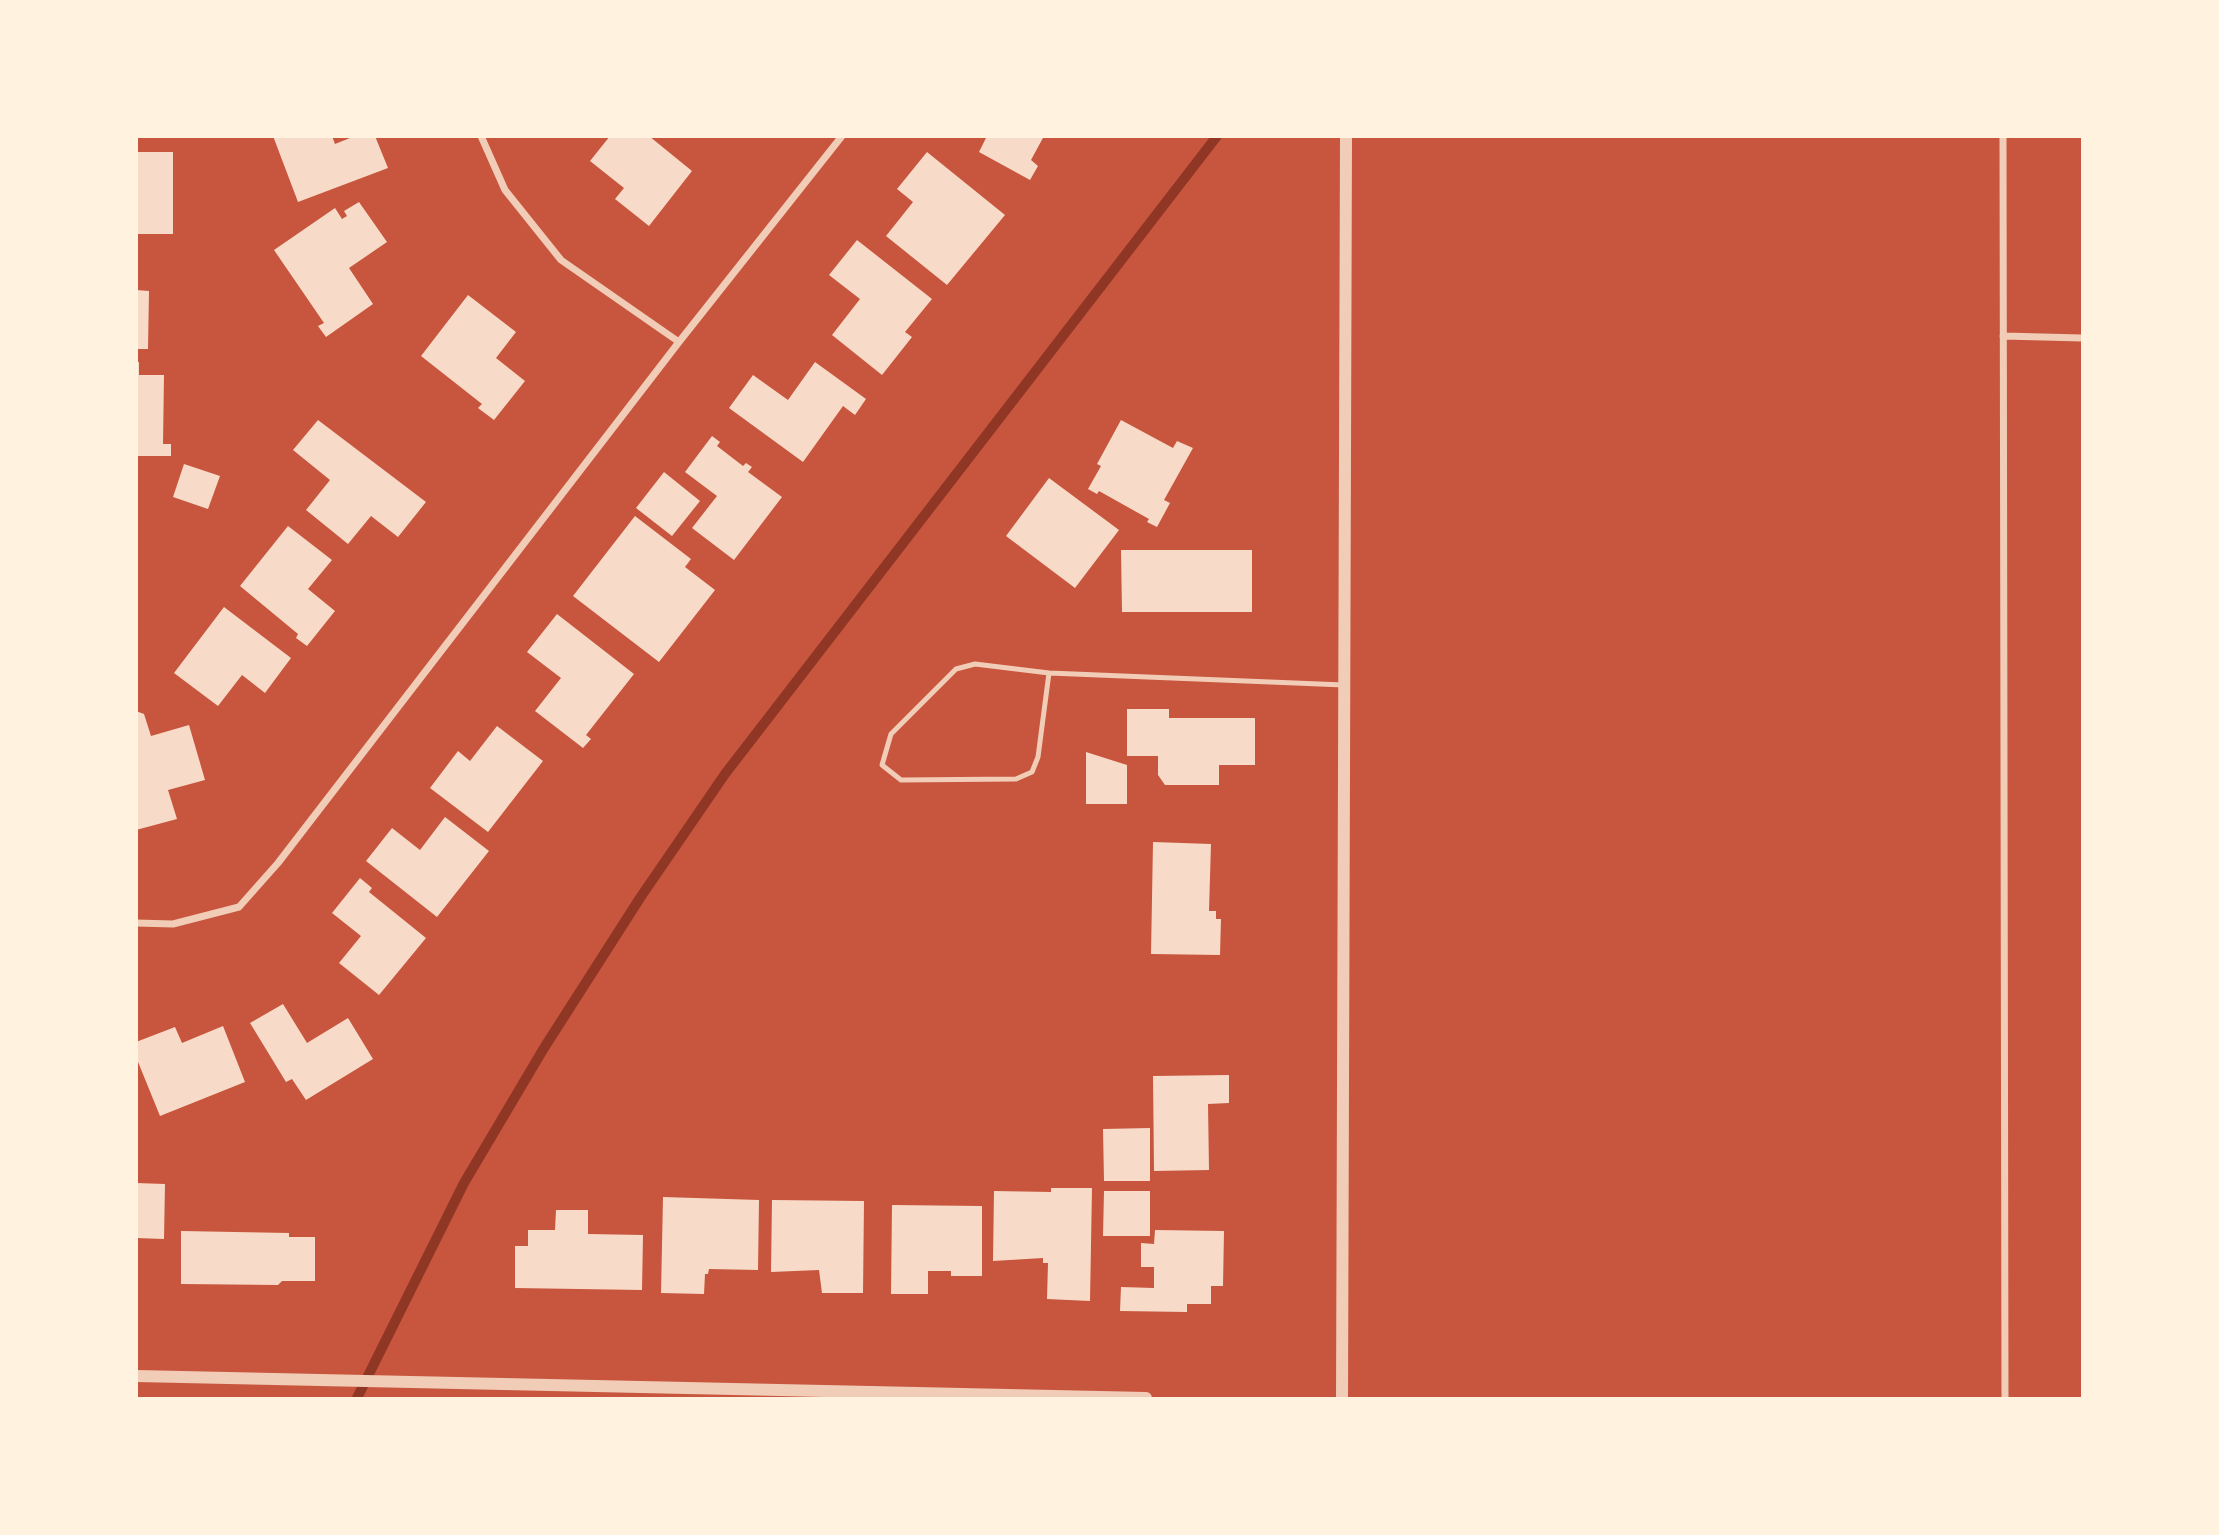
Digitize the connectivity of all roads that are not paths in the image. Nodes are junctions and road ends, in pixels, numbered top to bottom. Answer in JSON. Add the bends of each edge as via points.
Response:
{"nodes":[{"id":1,"x":481,"y":136,"type":"edge"},
{"id":2,"x":842,"y":136,"type":"edge"},
{"id":3,"x":1346,"y":136,"type":"edge"},
{"id":4,"x":2003,"y":136,"type":"edge"},
{"id":5,"x":2003,"y":336,"type":"junction"},
{"id":6,"x":2082,"y":338,"type":"edge"},
{"id":7,"x":679,"y":342,"type":"junction"},
{"id":8,"x":1049,"y":673,"type":"junction"},
{"id":9,"x":1344,"y":685,"type":"junction"},
{"id":10,"x":136,"y":923,"type":"edge"},
{"id":11,"x":136,"y":1376,"type":"edge"},
{"id":12,"x":1146,"y":1398,"type":"edge"},
{"id":13,"x":1342,"y":1398,"type":"edge"},
{"id":14,"x":2005,"y":1398,"type":"edge"}],
"edges":[{"from":1,"to":7,"type":"street","via":[[505,190],[561,260]]},
{"from":2,"to":7,"type":"street"},
{"from":3,"to":9,"type":"street"},
{"from":4,"to":5,"type":"street"},
{"from":5,"to":6,"type":"street"},
{"from":5,"to":14,"type":"street"},
{"from":7,"to":10,"type":"street","via":[[278,863],[239,906],[173,924]]},
{"from":8,"to":8,"type":"lane","via":[[975,664],[956,669],[891,734],[881,765],[901,780],[1016,779],[1032,772]]},
{"from":8,"to":9,"type":"lane"},
{"from":9,"to":13,"type":"street"},
{"from":11,"to":12,"type":"street"}]}
